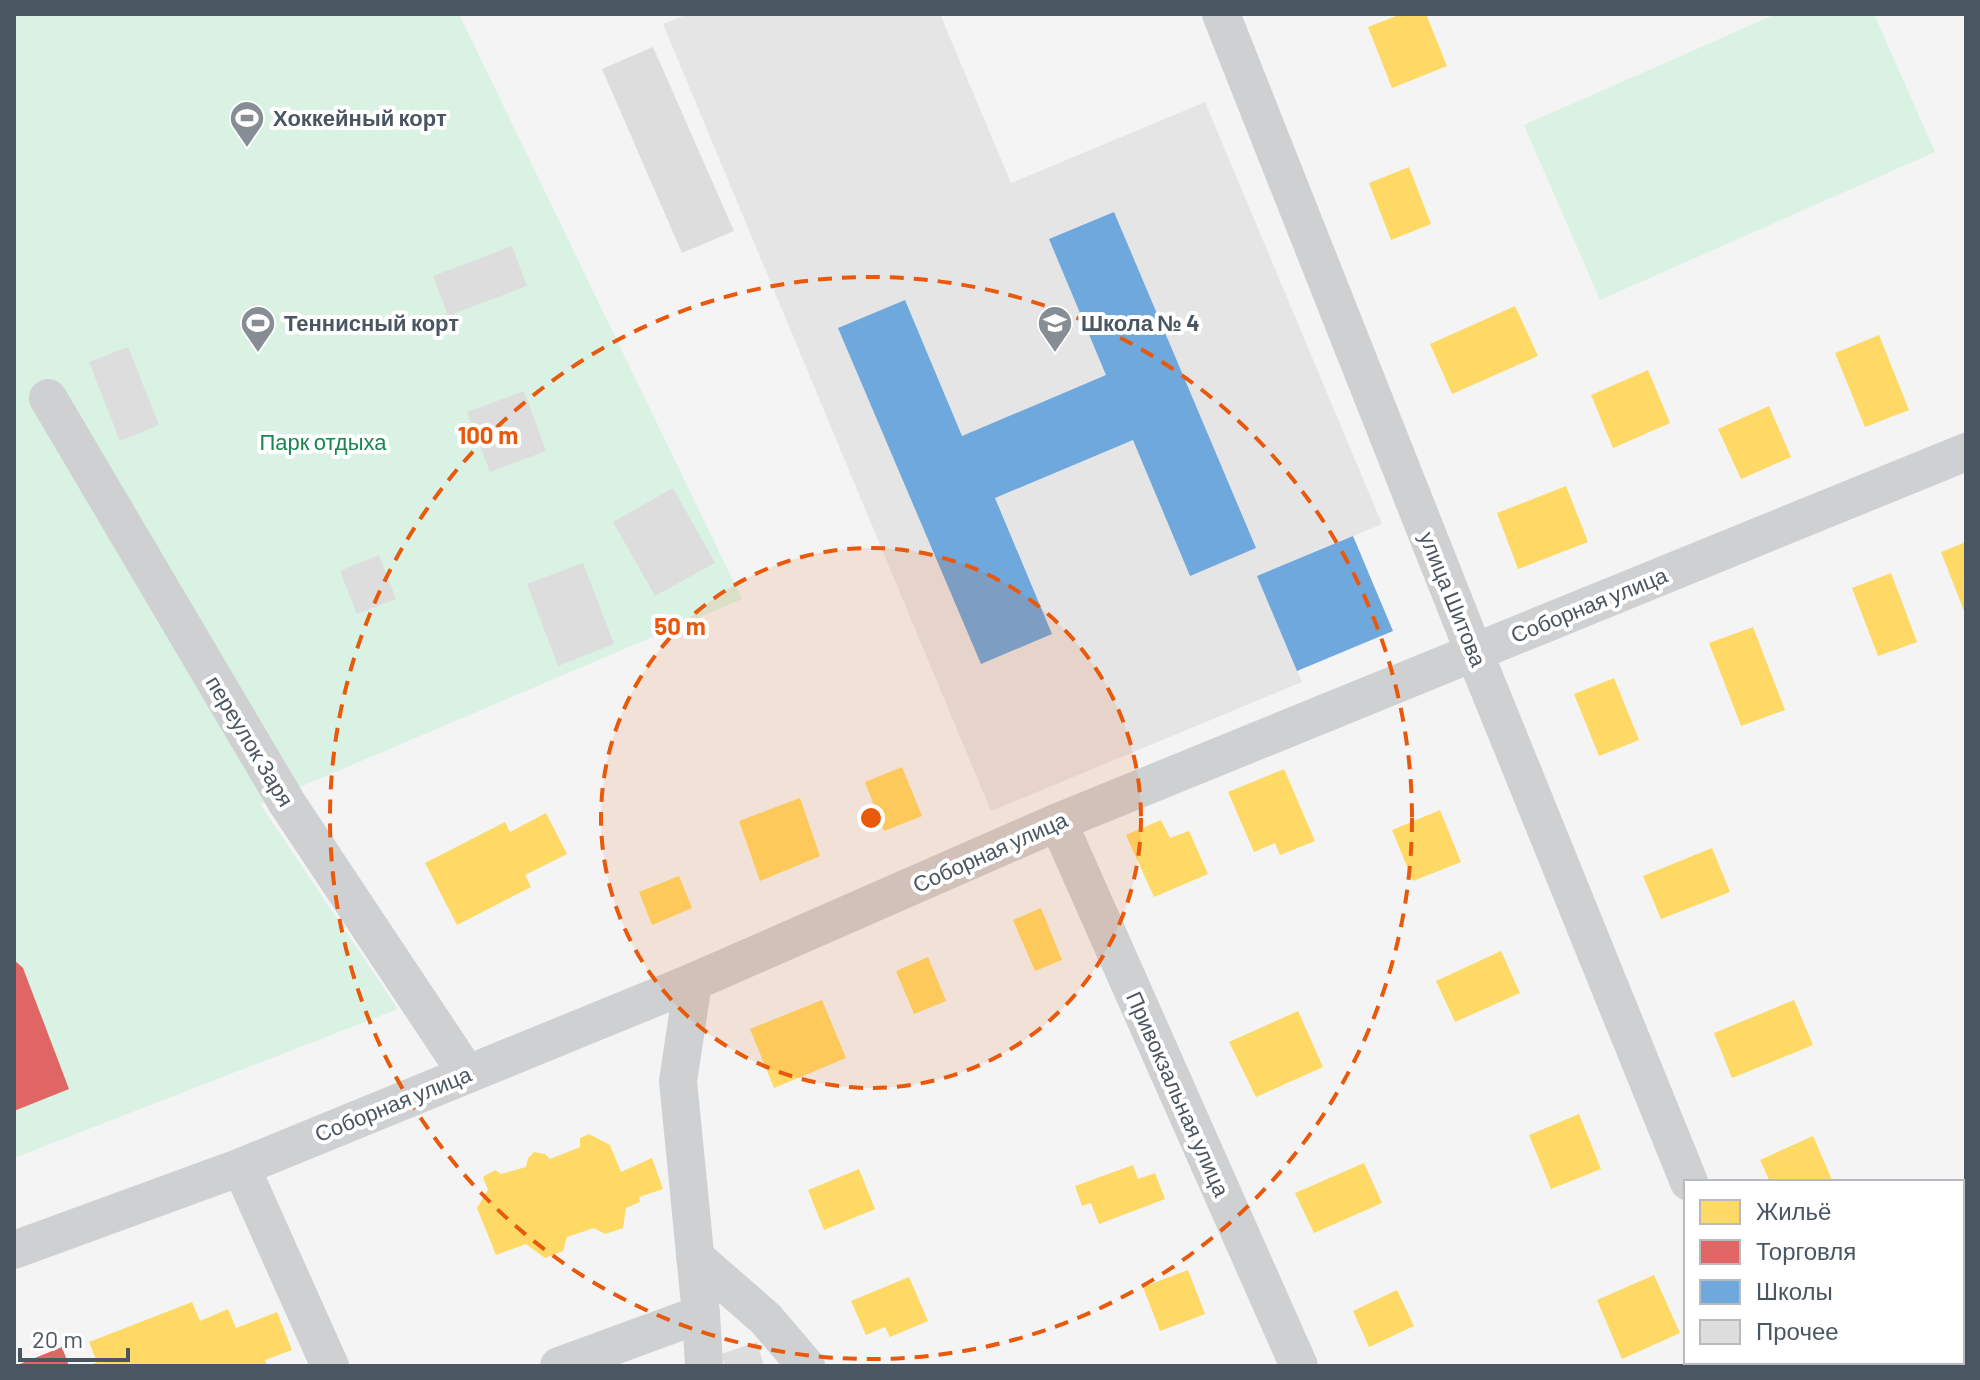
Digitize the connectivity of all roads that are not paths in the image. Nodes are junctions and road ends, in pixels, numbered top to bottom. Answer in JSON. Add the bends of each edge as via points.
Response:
{"nodes":[{"id":1,"x":1221,"y":14,"type":"edge"},
{"id":2,"x":48,"y":398,"type":"dead end"},
{"id":3,"x":1966,"y":452,"type":"edge"},
{"id":4,"x":1474,"y":652,"type":"junction"},
{"id":5,"x":1058,"y":822,"type":"junction"},
{"id":6,"x":693,"y":982,"type":"junction"},
{"id":7,"x":467,"y":1074,"type":"junction"},
{"id":8,"x":241,"y":1167,"type":"junction"},
{"id":9,"x":1688,"y":1180,"type":"edge"},
{"id":10,"x":14,"y":1250,"type":"edge"},
{"id":11,"x":695,"y":1257,"type":"junction"},
{"id":12,"x":701,"y":1314,"type":"junction"},
{"id":13,"x":330,"y":1366,"type":"edge"},
{"id":14,"x":559,"y":1366,"type":"edge"},
{"id":15,"x":704,"y":1366,"type":"edge"},
{"id":16,"x":806,"y":1366,"type":"edge"},
{"id":17,"x":1299,"y":1366,"type":"edge"}],
"edges":[{"from":1,"to":4,"type":"street","name":"улица Шитова"},
{"from":2,"to":7,"type":"street","name":"переулок Заря","via":[[287,803]]},
{"from":3,"to":4,"type":"street","name":"Соборная улица"},
{"from":4,"to":5,"type":"street","name":"Соборная улица"},
{"from":4,"to":9,"type":"street","name":"улица Шитова"},
{"from":5,"to":6,"type":"street","name":"Соборная улица"},
{"from":5,"to":17,"type":"street","name":"Привокзальная улица"},
{"from":6,"to":7,"type":"street","name":"Соборная улица"},
{"from":6,"to":11,"type":"street","via":[[678,1081]]},
{"from":7,"to":8,"type":"street","name":"Соборная улица"},
{"from":8,"to":10,"type":"street","name":"Соборная улица"},
{"from":8,"to":13,"type":"street"},
{"from":11,"to":12,"type":"street"},
{"from":11,"to":16,"type":"street","via":[[766,1319]]},
{"from":12,"to":14,"type":"street"},
{"from":12,"to":15,"type":"street"}]}
